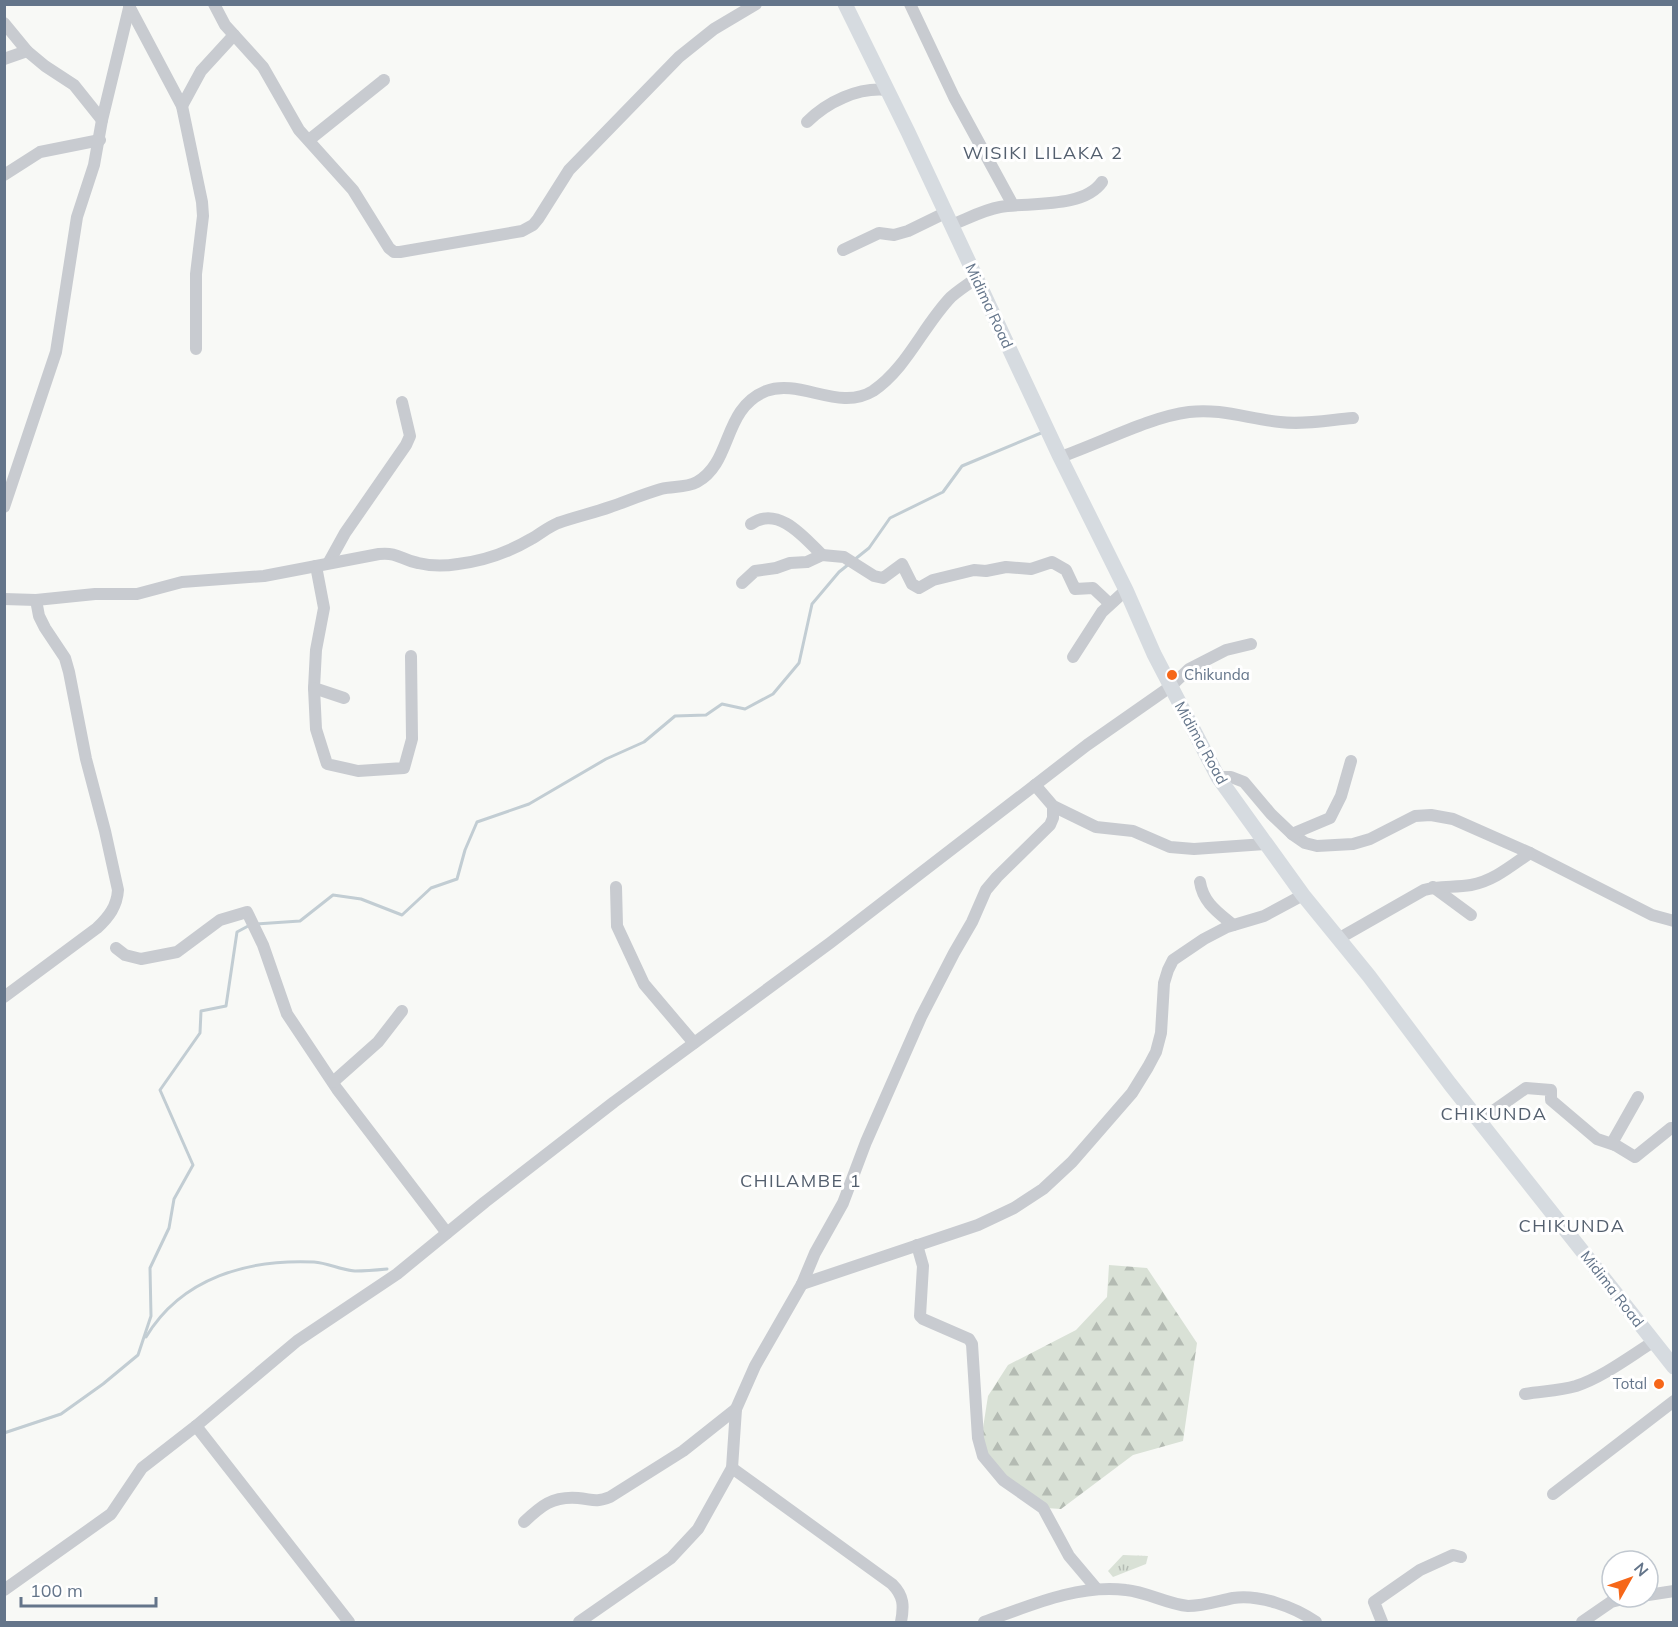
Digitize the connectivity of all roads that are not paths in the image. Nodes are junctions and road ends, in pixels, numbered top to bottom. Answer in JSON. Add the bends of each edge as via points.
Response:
{"nodes":[{"id":1,"x":214,"y":4,"type":"edge"},
{"id":2,"x":756,"y":4,"type":"edge"},
{"id":3,"x":845,"y":4,"type":"edge"},
{"id":4,"x":910,"y":4,"type":"edge"},
{"id":5,"x":130,"y":5,"type":"edge"},
{"id":6,"x":4,"y":23,"type":"edge"},
{"id":7,"x":234,"y":35,"type":"junction"},
{"id":8,"x":27,"y":51,"type":"junction"},
{"id":9,"x":4,"y":59,"type":"edge"},
{"id":10,"x":384,"y":81,"type":"dead end"},
{"id":11,"x":887,"y":90,"type":"junction"},
{"id":12,"x":182,"y":106,"type":"junction"},
{"id":13,"x":102,"y":120,"type":"junction"},
{"id":14,"x":807,"y":122,"type":"dead end"},
{"id":15,"x":100,"y":140,"type":"junction"},
{"id":16,"x":309,"y":140,"type":"junction"},
{"id":17,"x":4,"y":175,"type":"edge"},
{"id":18,"x":1102,"y":182,"type":"dead end"},
{"id":19,"x":1013,"y":205,"type":"junction"},
{"id":20,"x":948,"y":219,"type":"junction"},
{"id":21,"x":843,"y":250,"type":"dead end"},
{"id":22,"x":977,"y":278,"type":"junction"},
{"id":23,"x":196,"y":349,"type":"dead end"},
{"id":24,"x":402,"y":402,"type":"dead end"},
{"id":25,"x":1353,"y":418,"type":"dead end"},
{"id":26,"x":1060,"y":457,"type":"junction"},
{"id":27,"x":4,"y":507,"type":"edge"},
{"id":28,"x":751,"y":524,"type":"dead end"},
{"id":29,"x":822,"y":555,"type":"junction"},
{"id":30,"x":322,"y":564,"type":"junction"},
{"id":31,"x":742,"y":584,"type":"dead end"},
{"id":32,"x":1126,"y":590,"type":"junction"},
{"id":33,"x":4,"y":599,"type":"edge"},
{"id":34,"x":36,"y":600,"type":"junction"},
{"id":35,"x":1110,"y":604,"type":"junction"},
{"id":36,"x":1251,"y":644,"type":"dead end"},
{"id":37,"x":411,"y":656,"type":"dead end"},
{"id":38,"x":1073,"y":657,"type":"dead end"},
{"id":39,"x":1170,"y":687,"type":"junction"},
{"id":40,"x":314,"y":688,"type":"junction"},
{"id":41,"x":344,"y":698,"type":"dead end"},
{"id":42,"x":1351,"y":761,"type":"dead end"},
{"id":43,"x":1218,"y":777,"type":"junction"},
{"id":44,"x":1035,"y":785,"type":"junction"},
{"id":45,"x":1053,"y":806,"type":"junction"},
{"id":46,"x":1292,"y":834,"type":"junction"},
{"id":47,"x":1265,"y":843,"type":"junction"},
{"id":48,"x":1530,"y":853,"type":"junction"},
{"id":49,"x":1200,"y":882,"type":"dead end"},
{"id":50,"x":616,"y":887,"type":"dead end"},
{"id":51,"x":1433,"y":887,"type":"junction"},
{"id":52,"x":1303,"y":895,"type":"junction"},
{"id":53,"x":1471,"y":915,"type":"dead end"},
{"id":54,"x":1674,"y":921,"type":"edge"},
{"id":55,"x":1233,"y":926,"type":"junction"},
{"id":56,"x":1338,"y":939,"type":"junction"},
{"id":57,"x":116,"y":948,"type":"dead end"},
{"id":58,"x":4,"y":997,"type":"edge"},
{"id":59,"x":402,"y":1011,"type":"dead end"},
{"id":60,"x":694,"y":1042,"type":"junction"},
{"id":61,"x":333,"y":1082,"type":"junction"},
{"id":62,"x":1638,"y":1097,"type":"dead end"},
{"id":63,"x":1479,"y":1121,"type":"junction"},
{"id":64,"x":1671,"y":1128,"type":"dead end"},
{"id":65,"x":1615,"y":1145,"type":"junction"},
{"id":66,"x":447,"y":1233,"type":"junction"},
{"id":67,"x":917,"y":1245,"type":"junction"},
{"id":68,"x":802,"y":1284,"type":"junction"},
{"id":69,"x":1653,"y":1342,"type":"junction"},
{"id":70,"x":1674,"y":1367,"type":"edge"},
{"id":71,"x":1525,"y":1394,"type":"dead end"},
{"id":72,"x":1674,"y":1401,"type":"edge"},
{"id":73,"x":736,"y":1409,"type":"junction"},
{"id":74,"x":196,"y":1426,"type":"junction"},
{"id":75,"x":732,"y":1468,"type":"junction"},
{"id":76,"x":1553,"y":1494,"type":"dead end"},
{"id":77,"x":524,"y":1522,"type":"dead end"},
{"id":78,"x":1461,"y":1557,"type":"dead end"},
{"id":79,"x":1096,"y":1588,"type":"junction"},
{"id":80,"x":4,"y":1590,"type":"edge"},
{"id":81,"x":1601,"y":1609,"type":"edge"},
{"id":82,"x":350,"y":1623,"type":"edge"},
{"id":83,"x":579,"y":1623,"type":"edge"},
{"id":84,"x":901,"y":1623,"type":"edge"},
{"id":85,"x":984,"y":1623,"type":"edge"},
{"id":86,"x":1316,"y":1623,"type":"edge"},
{"id":87,"x":1382,"y":1623,"type":"edge"},
{"id":88,"x":1582,"y":1623,"type":"edge"}],
"edges":[{"from":1,"to":7,"type":"street"},
{"from":2,"to":16,"type":"street","via":[[714,29],[679,57],[574,164],[538,219],[522,231],[394,252],[352,190]]},
{"from":3,"to":11,"type":"main road","name":"Midima Road"},
{"from":4,"to":19,"type":"street","via":[[954,97]]},
{"from":5,"to":12,"type":"street"},
{"from":5,"to":13,"type":"street"},
{"from":6,"to":8,"type":"street"},
{"from":7,"to":12,"type":"street","via":[[201,71]]},
{"from":7,"to":16,"type":"street","via":[[263,67],[291,119]]},
{"from":8,"to":9,"type":"street"},
{"from":8,"to":13,"type":"street","via":[[74,85]]},
{"from":10,"to":16,"type":"street"},
{"from":11,"to":14,"type":"street","via":[[870,88],[846,97],[820,109]]},
{"from":11,"to":20,"type":"main road","name":"Midima Road"},
{"from":12,"to":23,"type":"street","via":[[203,216],[197,256]]},
{"from":13,"to":15,"type":"street"},
{"from":15,"to":17,"type":"street","via":[[40,152]]},
{"from":15,"to":27,"type":"street","via":[[72,240],[56,352]]},
{"from":18,"to":19,"type":"street","via":[[1089,193],[1063,201]]},
{"from":19,"to":20,"type":"street"},
{"from":20,"to":21,"type":"street","via":[[898,235],[879,233]]},
{"from":20,"to":22,"type":"main road","name":"Midima Road"},
{"from":22,"to":26,"type":"main road","name":"Midima Road"},
{"from":22,"to":30,"type":"street","via":[[952,297],[895,370],[863,396],[832,397],[781,388],[760,394],[740,412],[714,467],[696,482],[662,489],[556,524],[502,553],[459,564],[419,564],[394,553]]},
{"from":24,"to":30,"type":"street","via":[[410,436],[406,446]]},
{"from":25,"to":26,"type":"street","via":[[1280,423],[1228,412],[1190,412]]},
{"from":26,"to":32,"type":"main road","name":"Midima Road"},
{"from":28,"to":29,"type":"street","via":[[767,516],[791,525]]},
{"from":29,"to":31,"type":"street","via":[[807,562],[755,571]]},
{"from":29,"to":35,"type":"street","via":[[844,557],[882,578],[902,564],[912,584],[919,588],[933,580],[974,570],[1031,569],[1052,562],[1066,570],[1075,589],[1093,588]]},
{"from":30,"to":34,"type":"street","via":[[288,573],[192,580],[137,594]]},
{"from":30,"to":40,"type":"street","via":[[324,608]]},
{"from":32,"to":35,"type":"street"},
{"from":32,"to":39,"type":"main road","name":"Midima Road"},
{"from":33,"to":34,"type":"street"},
{"from":34,"to":58,"type":"street","via":[[39,616],[69,672],[118,890],[105,921]]},
{"from":35,"to":38,"type":"street"},
{"from":36,"to":39,"type":"street","via":[[1236,646],[1199,663]]},
{"from":37,"to":40,"type":"street","via":[[412,739],[404,768],[358,771],[327,764],[316,729]]},
{"from":39,"to":43,"type":"main road","name":"Midima Road"},
{"from":39,"to":44,"type":"street"},
{"from":40,"to":41,"type":"street"},
{"from":42,"to":46,"type":"street","via":[[1330,818]]},
{"from":43,"to":46,"type":"street","via":[[1244,782]]},
{"from":43,"to":47,"type":"main road","name":"Midima Road"},
{"from":44,"to":45,"type":"street"},
{"from":44,"to":60,"type":"street"},
{"from":45,"to":47,"type":"street","via":[[1096,827],[1133,831],[1181,850]]},
{"from":45,"to":68,"type":"street","via":[[1050,825],[997,877],[981,899],[921,1017],[866,1142],[851,1187]]},
{"from":46,"to":48,"type":"street","via":[[1317,846],[1353,844],[1401,821],[1431,815],[1453,819]]},
{"from":47,"to":52,"type":"main road","name":"Midima Road"},
{"from":48,"to":51,"type":"street","via":[[1488,880],[1473,885]]},
{"from":48,"to":54,"type":"street","via":[[1652,915]]},
{"from":49,"to":55,"type":"street","via":[[1202,894]]},
{"from":50,"to":60,"type":"street","via":[[617,926],[644,984]]},
{"from":51,"to":53,"type":"street"},
{"from":51,"to":56,"type":"street"},
{"from":52,"to":55,"type":"street","via":[[1264,916]]},
{"from":52,"to":56,"type":"main road","name":"Midima Road"},
{"from":55,"to":67,"type":"street","via":[[1173,960],[1164,983],[1161,1034],[1149,1067],[1132,1093],[1060,1174],[1043,1189],[997,1216]]},
{"from":56,"to":63,"type":"main road","name":"Midima Road"},
{"from":57,"to":61,"type":"street","via":[[141,959],[177,952],[220,920],[247,912],[287,1014]]},
{"from":59,"to":61,"type":"street","via":[[378,1042]]},
{"from":60,"to":66,"type":"street"},
{"from":61,"to":66,"type":"street"},
{"from":62,"to":65,"type":"street","via":[[1612,1143]]},
{"from":63,"to":65,"type":"street","via":[[1526,1088],[1551,1090],[1551,1100],[1574,1120],[1597,1139]]},
{"from":63,"to":69,"type":"main road","name":"Midima Road"},
{"from":64,"to":65,"type":"street","via":[[1635,1157]]},
{"from":66,"to":74,"type":"street","via":[[397,1274],[297,1341]]},
{"from":67,"to":68,"type":"street"},
{"from":67,"to":79,"type":"street","via":[[923,1266],[920,1316],[972,1344],[978,1438],[983,1456],[1004,1480],[1042,1508],[1069,1556]]},
{"from":68,"to":73,"type":"street","via":[[755,1366]]},
{"from":69,"to":70,"type":"main road","name":"Midima Road"},
{"from":69,"to":71,"type":"street","via":[[1578,1385]]},
{"from":72,"to":76,"type":"street"},
{"from":73,"to":75,"type":"street"},
{"from":73,"to":77,"type":"street","via":[[683,1451],[610,1497],[599,1501],[550,1500]]},
{"from":74,"to":80,"type":"street","via":[[142,1468],[111,1514]]},
{"from":74,"to":82,"type":"street"},
{"from":75,"to":83,"type":"street","via":[[691,1538],[671,1558]]},
{"from":75,"to":84,"type":"street","via":[[892,1584],[903,1601]]},
{"from":78,"to":87,"type":"street","via":[[1453,1555],[1420,1570],[1374,1602]]},
{"from":79,"to":85,"type":"street"},
{"from":79,"to":86,"type":"street","via":[[1128,1590],[1190,1606],[1246,1597],[1287,1608]]},
{"from":81,"to":88,"type":"street"}]}
